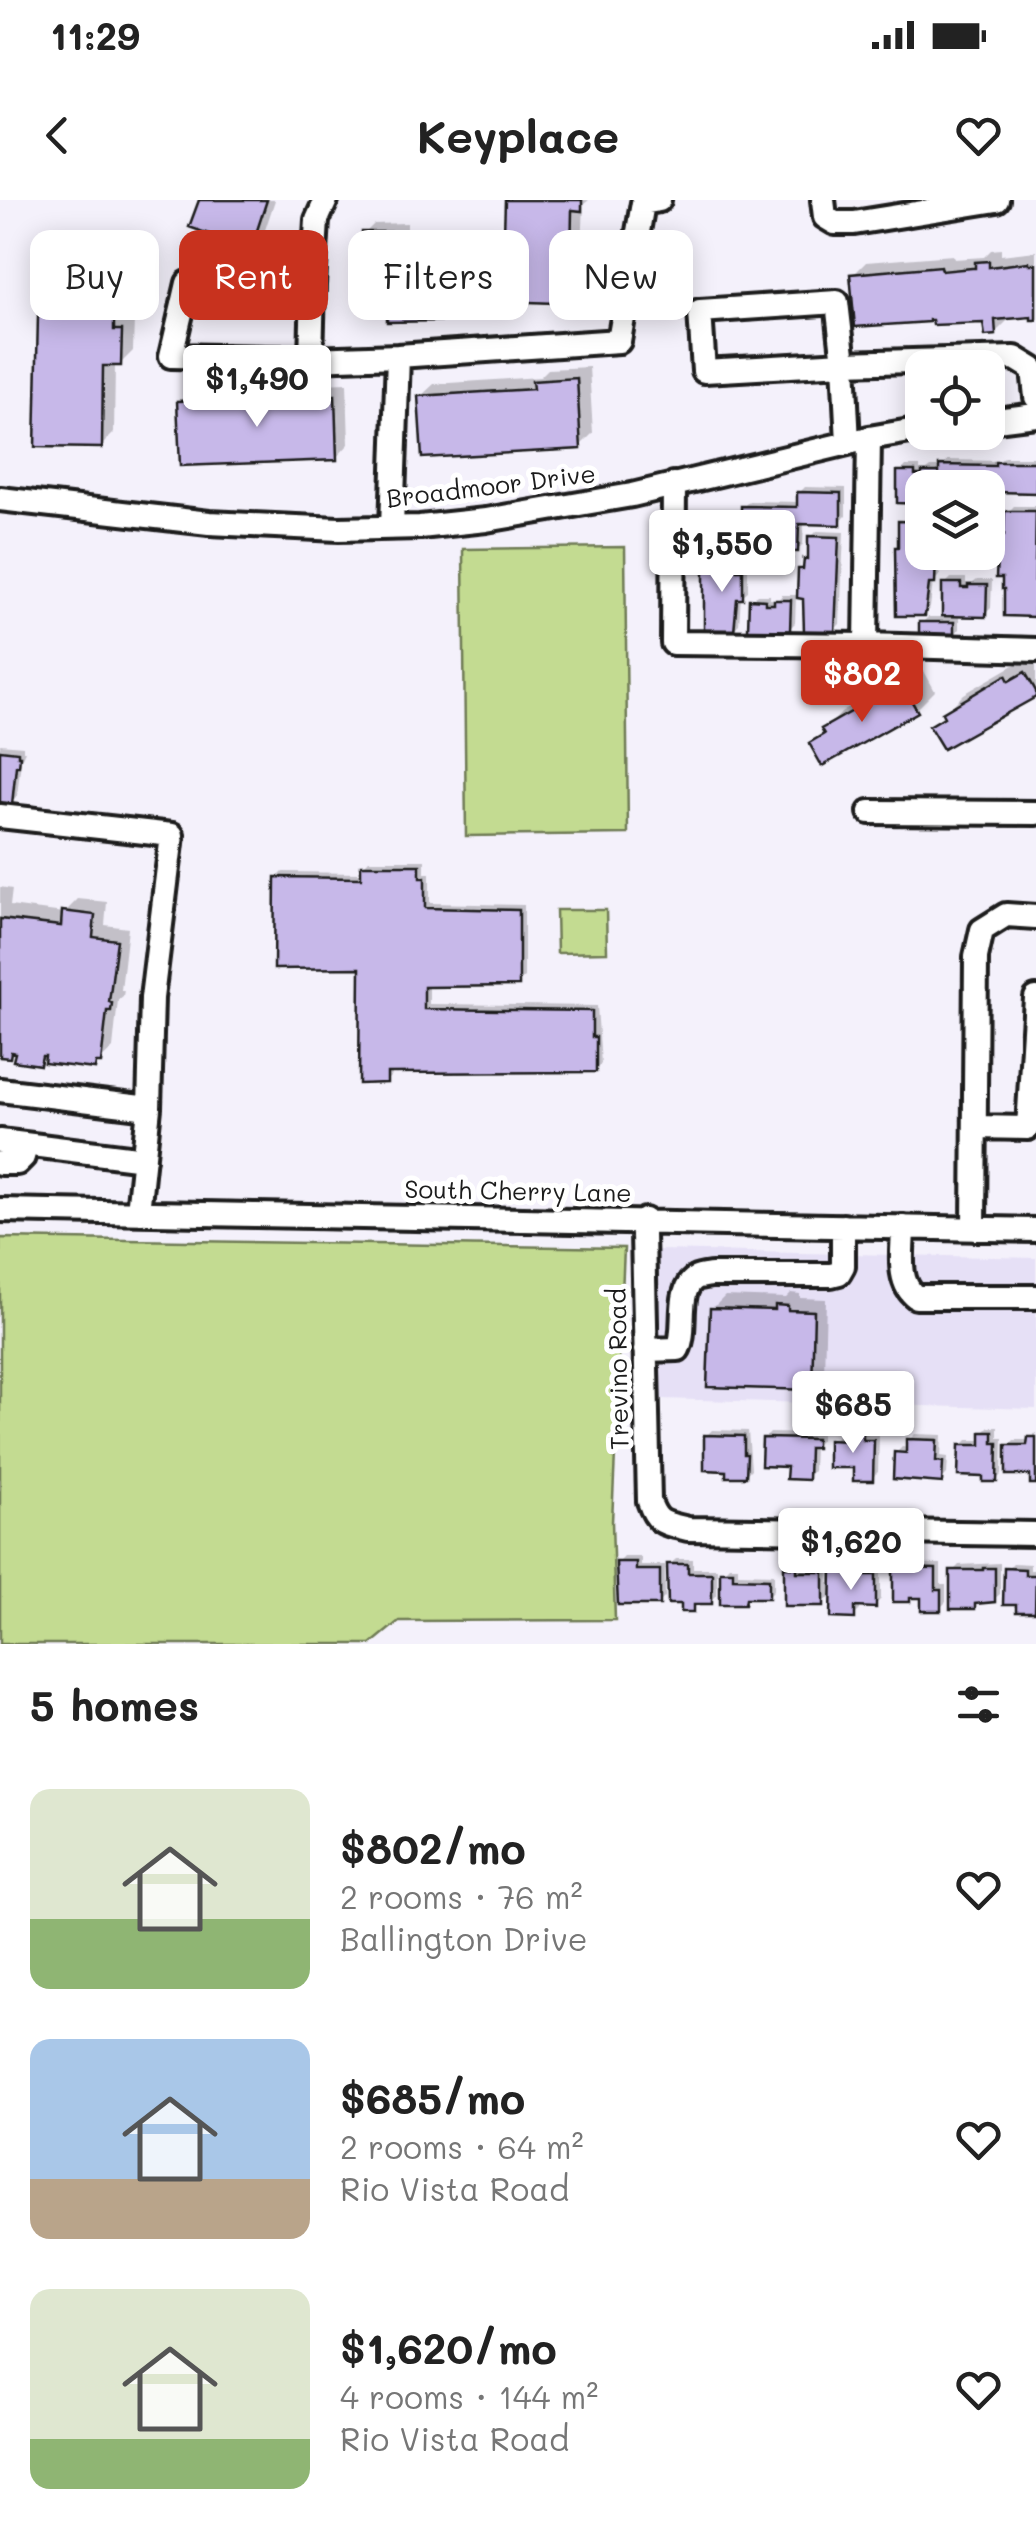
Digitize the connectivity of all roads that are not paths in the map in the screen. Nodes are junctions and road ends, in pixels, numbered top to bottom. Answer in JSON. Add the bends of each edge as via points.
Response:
{"nodes":[{"id":1,"x":326,"y":200,"type":"edge"},
{"id":2,"x":659,"y":200,"type":"edge"},
{"id":3,"x":823,"y":200,"type":"edge"},
{"id":4,"x":997,"y":200,"type":"edge"},
{"id":5,"x":316,"y":230,"type":"edge"},
{"id":6,"x":179,"y":320,"type":"edge"},
{"id":7,"x":312,"y":320,"type":"edge"},
{"id":8,"x":398,"y":356,"type":"junction"},
{"id":9,"x":311,"y":359,"type":"junction"},
{"id":10,"x":844,"y":363,"type":"junction"},
{"id":11,"x":1036,"y":397,"type":"edge"},
{"id":12,"x":1036,"y":415,"type":"edge"},
{"id":13,"x":1005,"y":419,"type":"edge"},
{"id":14,"x":905,"y":433,"type":"edge"},
{"id":15,"x":859,"y":441,"type":"junction"},
{"id":16,"x":674,"y":484,"type":"junction"},
{"id":17,"x":0,"y":499,"type":"edge"},
{"id":18,"x":392,"y":527,"type":"junction"},
{"id":19,"x":866,"y":644,"type":"junction"},
{"id":20,"x":1036,"y":650,"type":"edge"},
{"id":21,"x":870,"y":812,"type":"dead end"},
{"id":22,"x":1036,"y":813,"type":"edge"},
{"id":23,"x":0,"y":816,"type":"edge"},
{"id":24,"x":1036,"y":916,"type":"edge"},
{"id":25,"x":1036,"y":998,"type":"edge"},
{"id":26,"x":0,"y":1090,"type":"edge"},
{"id":27,"x":150,"y":1108,"type":"junction"},
{"id":28,"x":975,"y":1126,"type":"junction"},
{"id":29,"x":0,"y":1142,"type":"edge"},
{"id":30,"x":26,"y":1144,"type":"junction"},
{"id":31,"x":144,"y":1159,"type":"junction"},
{"id":32,"x":0,"y":1163,"type":"edge"},
{"id":33,"x":0,"y":1210,"type":"edge"},
{"id":34,"x":138,"y":1212,"type":"junction"},
{"id":35,"x":645,"y":1220,"type":"junction"},
{"id":36,"x":842,"y":1226,"type":"junction"},
{"id":37,"x":903,"y":1228,"type":"junction"},
{"id":38,"x":974,"y":1228,"type":"junction"},
{"id":39,"x":1036,"y":1230,"type":"edge"},
{"id":40,"x":1036,"y":1297,"type":"edge"},
{"id":41,"x":646,"y":1350,"type":"junction"},
{"id":42,"x":1036,"y":1534,"type":"edge"}],
"edges":[{"from":1,"to":5,"type":"street"},
{"from":2,"to":8,"type":"street","via":[[643,203],[619,341]]},
{"from":3,"to":4,"type":"street","via":[[825,217],[835,224]]},
{"from":6,"to":9,"type":"street","via":[[171,356]]},
{"from":7,"to":9,"type":"street"},
{"from":8,"to":9,"type":"street"},
{"from":8,"to":18,"type":"street"},
{"from":10,"to":10,"type":"street","via":[[704,371],[700,311],[837,302]]},
{"from":10,"to":11,"type":"street","via":[[1014,358],[1033,368]]},
{"from":10,"to":15,"type":"street"},
{"from":12,"to":13,"type":"street"},
{"from":14,"to":15,"type":"street","name":"Broadmoor Drive"},
{"from":15,"to":16,"type":"street","name":"Broadmoor Drive"},
{"from":15,"to":19,"type":"street"},
{"from":16,"to":18,"type":"street","name":"Broadmoor Drive","via":[[486,520]]},
{"from":16,"to":19,"type":"street","via":[[674,643]]},
{"from":17,"to":18,"type":"street","name":"Broadmoor Drive","via":[[209,522]]},
{"from":19,"to":20,"type":"street"},
{"from":21,"to":22,"type":"street"},
{"from":23,"to":27,"type":"street","via":[[172,835],[152,998]]},
{"from":24,"to":28,"type":"street","via":[[1006,915],[982,930],[976,956]]},
{"from":25,"to":28,"type":"street","via":[[1028,1128]]},
{"from":26,"to":27,"type":"street"},
{"from":27,"to":31,"type":"street"},
{"from":28,"to":38,"type":"street"},
{"from":29,"to":30,"type":"street"},
{"from":30,"to":31,"type":"street"},
{"from":30,"to":32,"type":"street","via":[[18,1162]]},
{"from":31,"to":34,"type":"street"},
{"from":33,"to":34,"type":"street","name":"South Cherry Lane"},
{"from":34,"to":35,"type":"street","name":"South Cherry Lane"},
{"from":35,"to":36,"type":"street","name":"South Cherry Lane"},
{"from":35,"to":41,"type":"street","name":"Trevino Road"},
{"from":36,"to":37,"type":"street","name":"South Cherry Lane"},
{"from":36,"to":41,"type":"street","via":[[839,1273],[696,1278],[684,1290],[678,1349]]},
{"from":37,"to":38,"type":"street","name":"South Cherry Lane"},
{"from":37,"to":40,"type":"street","via":[[903,1281],[916,1297]]},
{"from":38,"to":39,"type":"street","name":"South Cherry Lane"},
{"from":41,"to":42,"type":"street","name":"Trevino Road","via":[[649,1501],[660,1522],[688,1529]]}]}
